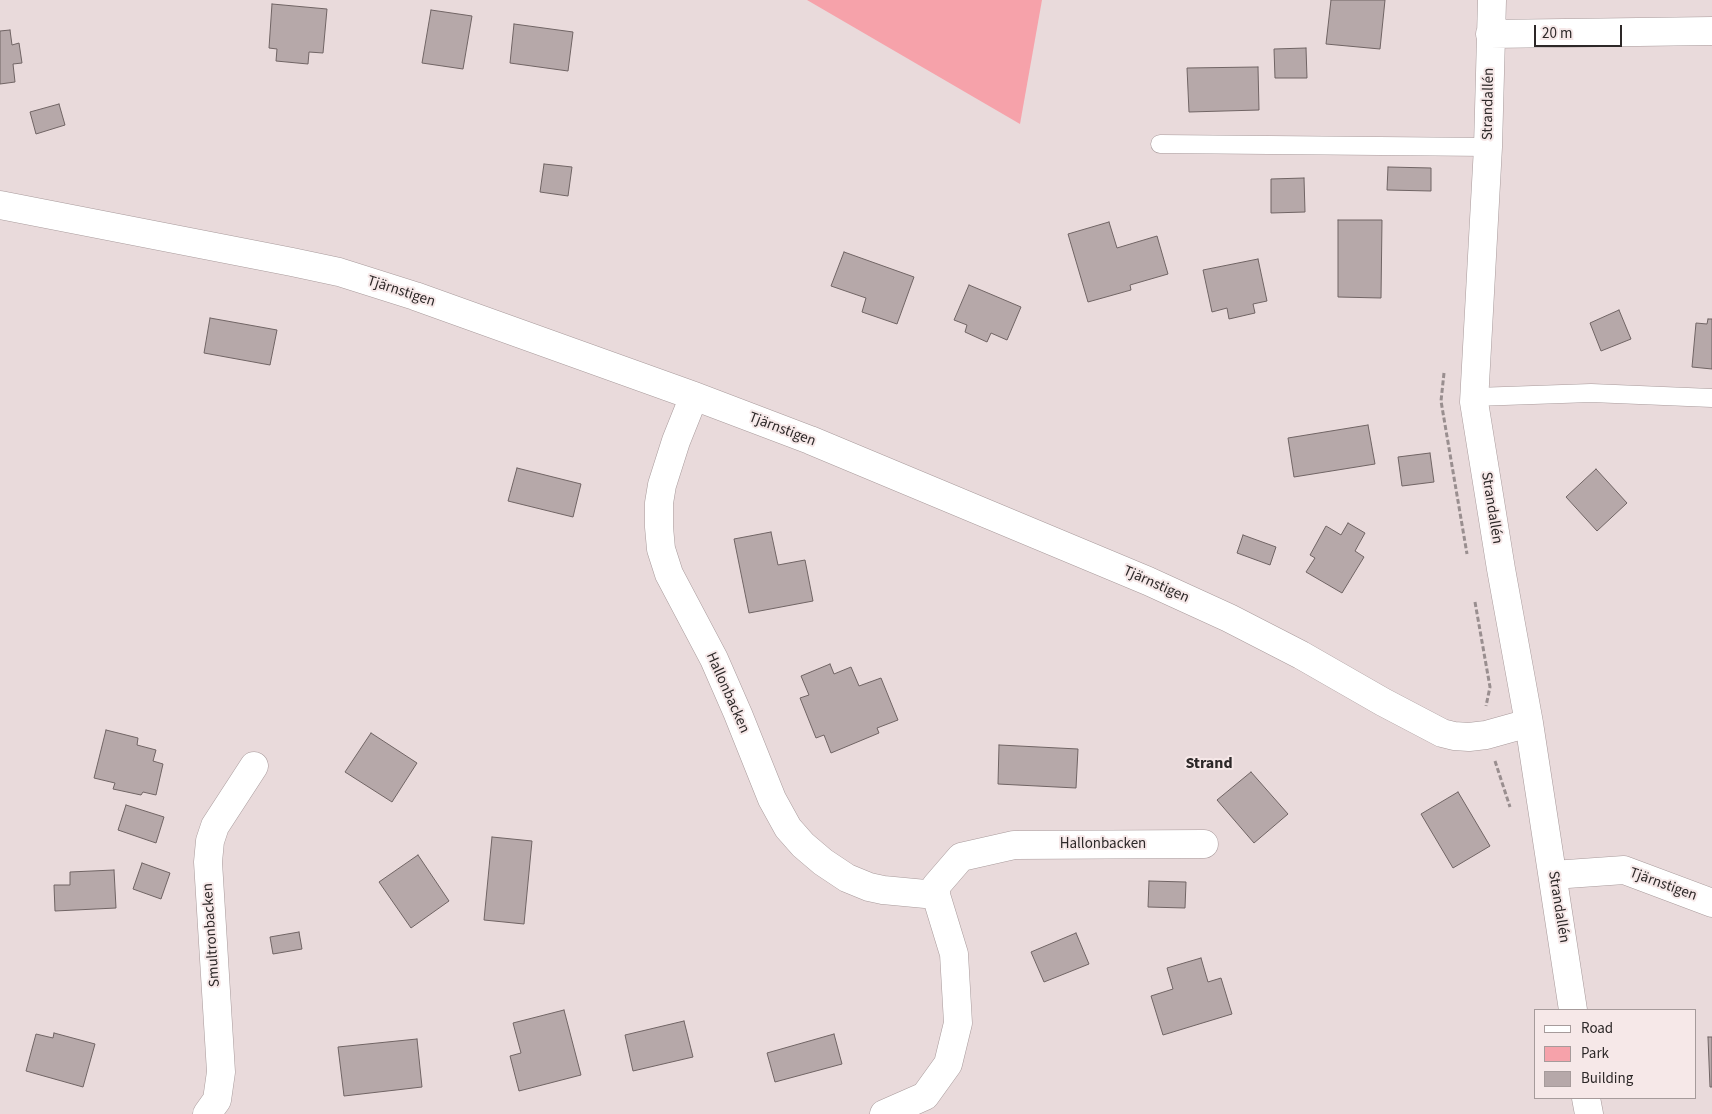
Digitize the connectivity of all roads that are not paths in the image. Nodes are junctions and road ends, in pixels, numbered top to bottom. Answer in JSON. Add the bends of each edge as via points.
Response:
{"nodes":[{"id":1,"x":1492,"y":0,"type":"edge"},
{"id":2,"x":1712,"y":32,"type":"edge"},
{"id":3,"x":1490,"y":34,"type":"junction"},
{"id":4,"x":1160,"y":144,"type":"dead end"},
{"id":5,"x":1488,"y":147,"type":"junction"},
{"id":6,"x":0,"y":205,"type":"edge"},
{"id":7,"x":694,"y":396,"type":"junction"},
{"id":8,"x":1474,"y":397,"type":"junction"},
{"id":9,"x":1712,"y":398,"type":"edge"},
{"id":10,"x":1529,"y":723,"type":"junction"},
{"id":11,"x":254,"y":766,"type":"dead end"},
{"id":12,"x":1204,"y":844,"type":"dead end"},
{"id":13,"x":1554,"y":876,"type":"junction"},
{"id":14,"x":936,"y":895,"type":"junction"},
{"id":15,"x":1712,"y":903,"type":"edge"},
{"id":16,"x":1574,"y":1009,"type":"edge"},
{"id":17,"x":1586,"y":1099,"type":"edge"},
{"id":18,"x":207,"y":1114,"type":"edge"},
{"id":19,"x":884,"y":1114,"type":"edge"},
{"id":20,"x":1589,"y":1114,"type":"edge"}],
"edges":[{"from":1,"to":3,"type":"street","name":"Strandallén"},
{"from":2,"to":3,"type":"street"},
{"from":3,"to":5,"type":"street","name":"Strandallén"},
{"from":4,"to":5,"type":"lane"},
{"from":5,"to":8,"type":"street","name":"Strandallén"},
{"from":6,"to":7,"type":"street","name":"Tjärnstigen","via":[[339,272]]},
{"from":7,"to":10,"type":"street","name":"Tjärnstigen","via":[[810,440],[1148,581],[1301,655],[1442,733],[1469,737]]},
{"from":7,"to":14,"type":"street","name":"Hallonbacken","via":[[662,485],[658,527],[661,549],[670,574],[714,659],[772,799],[788,828],[803,845],[847,878],[883,890]]},
{"from":8,"to":9,"type":"lane","via":[[1591,393]]},
{"from":8,"to":10,"type":"street","name":"Strandallén"},
{"from":10,"to":13,"type":"street","name":"Strandallén"},
{"from":11,"to":18,"type":"street","name":"Smultronbacken","via":[[215,826],[210,841],[208,862],[221,1072],[217,1100]]},
{"from":12,"to":14,"type":"street","name":"Hallonbacken","via":[[1014,845],[961,857],[936,886]]},
{"from":13,"to":15,"type":"street","name":"Tjärnstigen","via":[[1624,870]]},
{"from":13,"to":16,"type":"street","name":"Strandallén"},
{"from":14,"to":19,"type":"street","via":[[954,954],[958,1023],[948,1064],[925,1096]]},
{"from":17,"to":20,"type":"street"}]}
